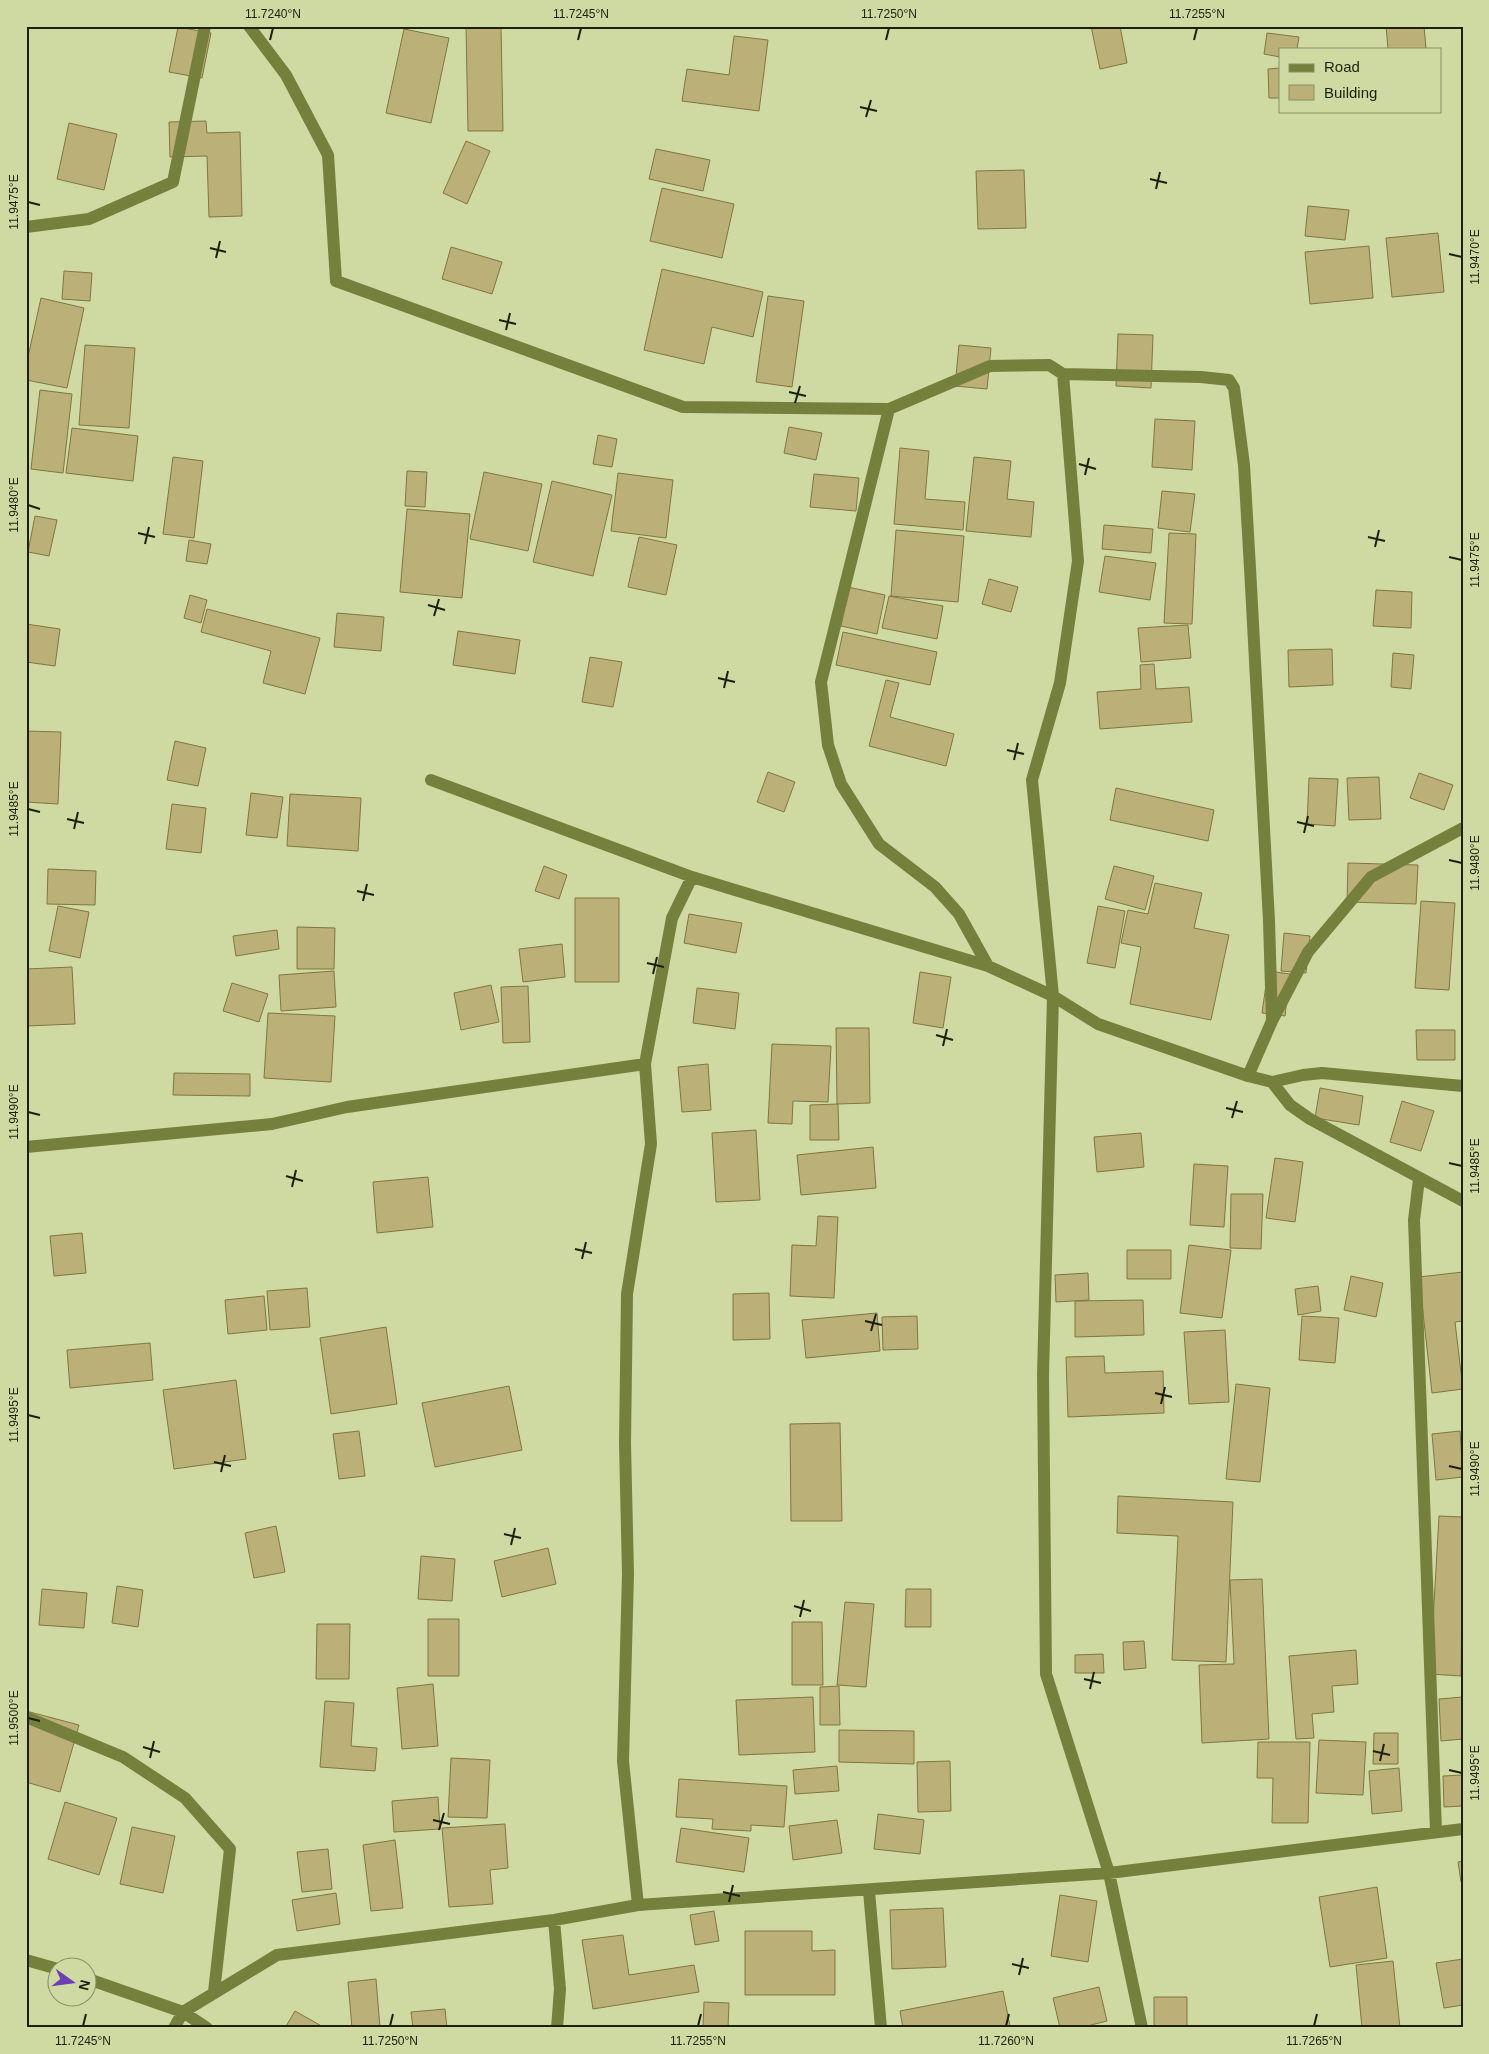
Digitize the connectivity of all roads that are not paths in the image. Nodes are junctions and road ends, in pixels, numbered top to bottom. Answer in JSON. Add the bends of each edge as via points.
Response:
{"nodes":[{"id":1,"x":205,"y":26,"type":"edge"},
{"id":2,"x":249,"y":26,"type":"edge"},
{"id":3,"x":26,"y":227,"type":"edge"},
{"id":4,"x":1063,"y":374,"type":"junction"},
{"id":5,"x":889,"y":409,"type":"junction"},
{"id":6,"x":431,"y":780,"type":"dead end"},
{"id":7,"x":1463,"y":828,"type":"edge"},
{"id":8,"x":692,"y":877,"type":"junction"},
{"id":9,"x":988,"y":966,"type":"junction"},
{"id":10,"x":1053,"y":996,"type":"junction"},
{"id":11,"x":1272,"y":1022,"type":"junction"},
{"id":12,"x":645,"y":1064,"type":"junction"},
{"id":13,"x":1248,"y":1076,"type":"junction"},
{"id":14,"x":1272,"y":1082,"type":"junction"},
{"id":15,"x":1463,"y":1086,"type":"edge"},
{"id":16,"x":26,"y":1147,"type":"edge"},
{"id":17,"x":1419,"y":1179,"type":"junction"},
{"id":18,"x":1463,"y":1201,"type":"edge"},
{"id":19,"x":26,"y":1717,"type":"edge"},
{"id":20,"x":1463,"y":1829,"type":"edge"},
{"id":21,"x":1436,"y":1831,"type":"junction"},
{"id":22,"x":1109,"y":1873,"type":"junction"},
{"id":23,"x":869,"y":1890,"type":"junction"},
{"id":24,"x":638,"y":1905,"type":"junction"},
{"id":25,"x":554,"y":1920,"type":"junction"},
{"id":26,"x":26,"y":1960,"type":"edge"},
{"id":27,"x":48,"y":1966,"type":"edge"},
{"id":28,"x":98,"y":1982,"type":"edge"},
{"id":29,"x":214,"y":1992,"type":"junction"},
{"id":30,"x":183,"y":2012,"type":"junction"},
{"id":31,"x":174,"y":2028,"type":"edge"},
{"id":32,"x":208,"y":2028,"type":"edge"},
{"id":33,"x":557,"y":2028,"type":"edge"},
{"id":34,"x":881,"y":2028,"type":"edge"},
{"id":35,"x":1142,"y":2028,"type":"edge"}],
"edges":[{"from":1,"to":3,"type":"street","via":[[173,182],[88,219]]},
{"from":2,"to":5,"type":"street","via":[[286,75],[328,155],[336,281],[683,407]]},
{"from":4,"to":5,"type":"street","via":[[1049,365],[990,366]]},
{"from":4,"to":10,"type":"street","via":[[1078,560],[1060,683],[1032,780]]},
{"from":4,"to":11,"type":"street","via":[[1201,377],[1229,380],[1234,388],[1244,465],[1250,558]]},
{"from":5,"to":9,"type":"street","via":[[821,682],[828,745],[840,784],[879,844],[935,887],[959,914]]},
{"from":6,"to":8,"type":"street"},
{"from":7,"to":11,"type":"street","via":[[1370,877],[1308,952]]},
{"from":8,"to":9,"type":"street"},
{"from":8,"to":12,"type":"street","via":[[672,918]]},
{"from":9,"to":10,"type":"street"},
{"from":10,"to":13,"type":"street","via":[[1098,1024]]},
{"from":10,"to":22,"type":"street","via":[[1043,1375],[1046,1674]]},
{"from":11,"to":13,"type":"street"},
{"from":12,"to":16,"type":"street","via":[[346,1107],[272,1124]]},
{"from":12,"to":24,"type":"street","via":[[651,1144],[627,1294],[625,1443],[628,1574],[623,1762]]},
{"from":13,"to":14,"type":"street"},
{"from":14,"to":15,"type":"street","via":[[1322,1073]]},
{"from":14,"to":17,"type":"street","via":[[1290,1105],[1310,1119]]},
{"from":17,"to":18,"type":"street"},
{"from":17,"to":21,"type":"street","via":[[1415,1230]]},
{"from":19,"to":29,"type":"street","via":[[124,1757],[184,1798],[230,1849]]},
{"from":20,"to":21,"type":"street"},
{"from":21,"to":22,"type":"street"},
{"from":22,"to":23,"type":"street"},
{"from":22,"to":35,"type":"street"},
{"from":23,"to":24,"type":"street"},
{"from":23,"to":34,"type":"street"},
{"from":24,"to":25,"type":"street"},
{"from":25,"to":29,"type":"street","via":[[277,1955]]},
{"from":25,"to":33,"type":"street","via":[[560,1989]]},
{"from":26,"to":27,"type":"street"},
{"from":28,"to":30,"type":"street"},
{"from":29,"to":30,"type":"street"},
{"from":30,"to":31,"type":"street"},
{"from":30,"to":32,"type":"street"}]}
